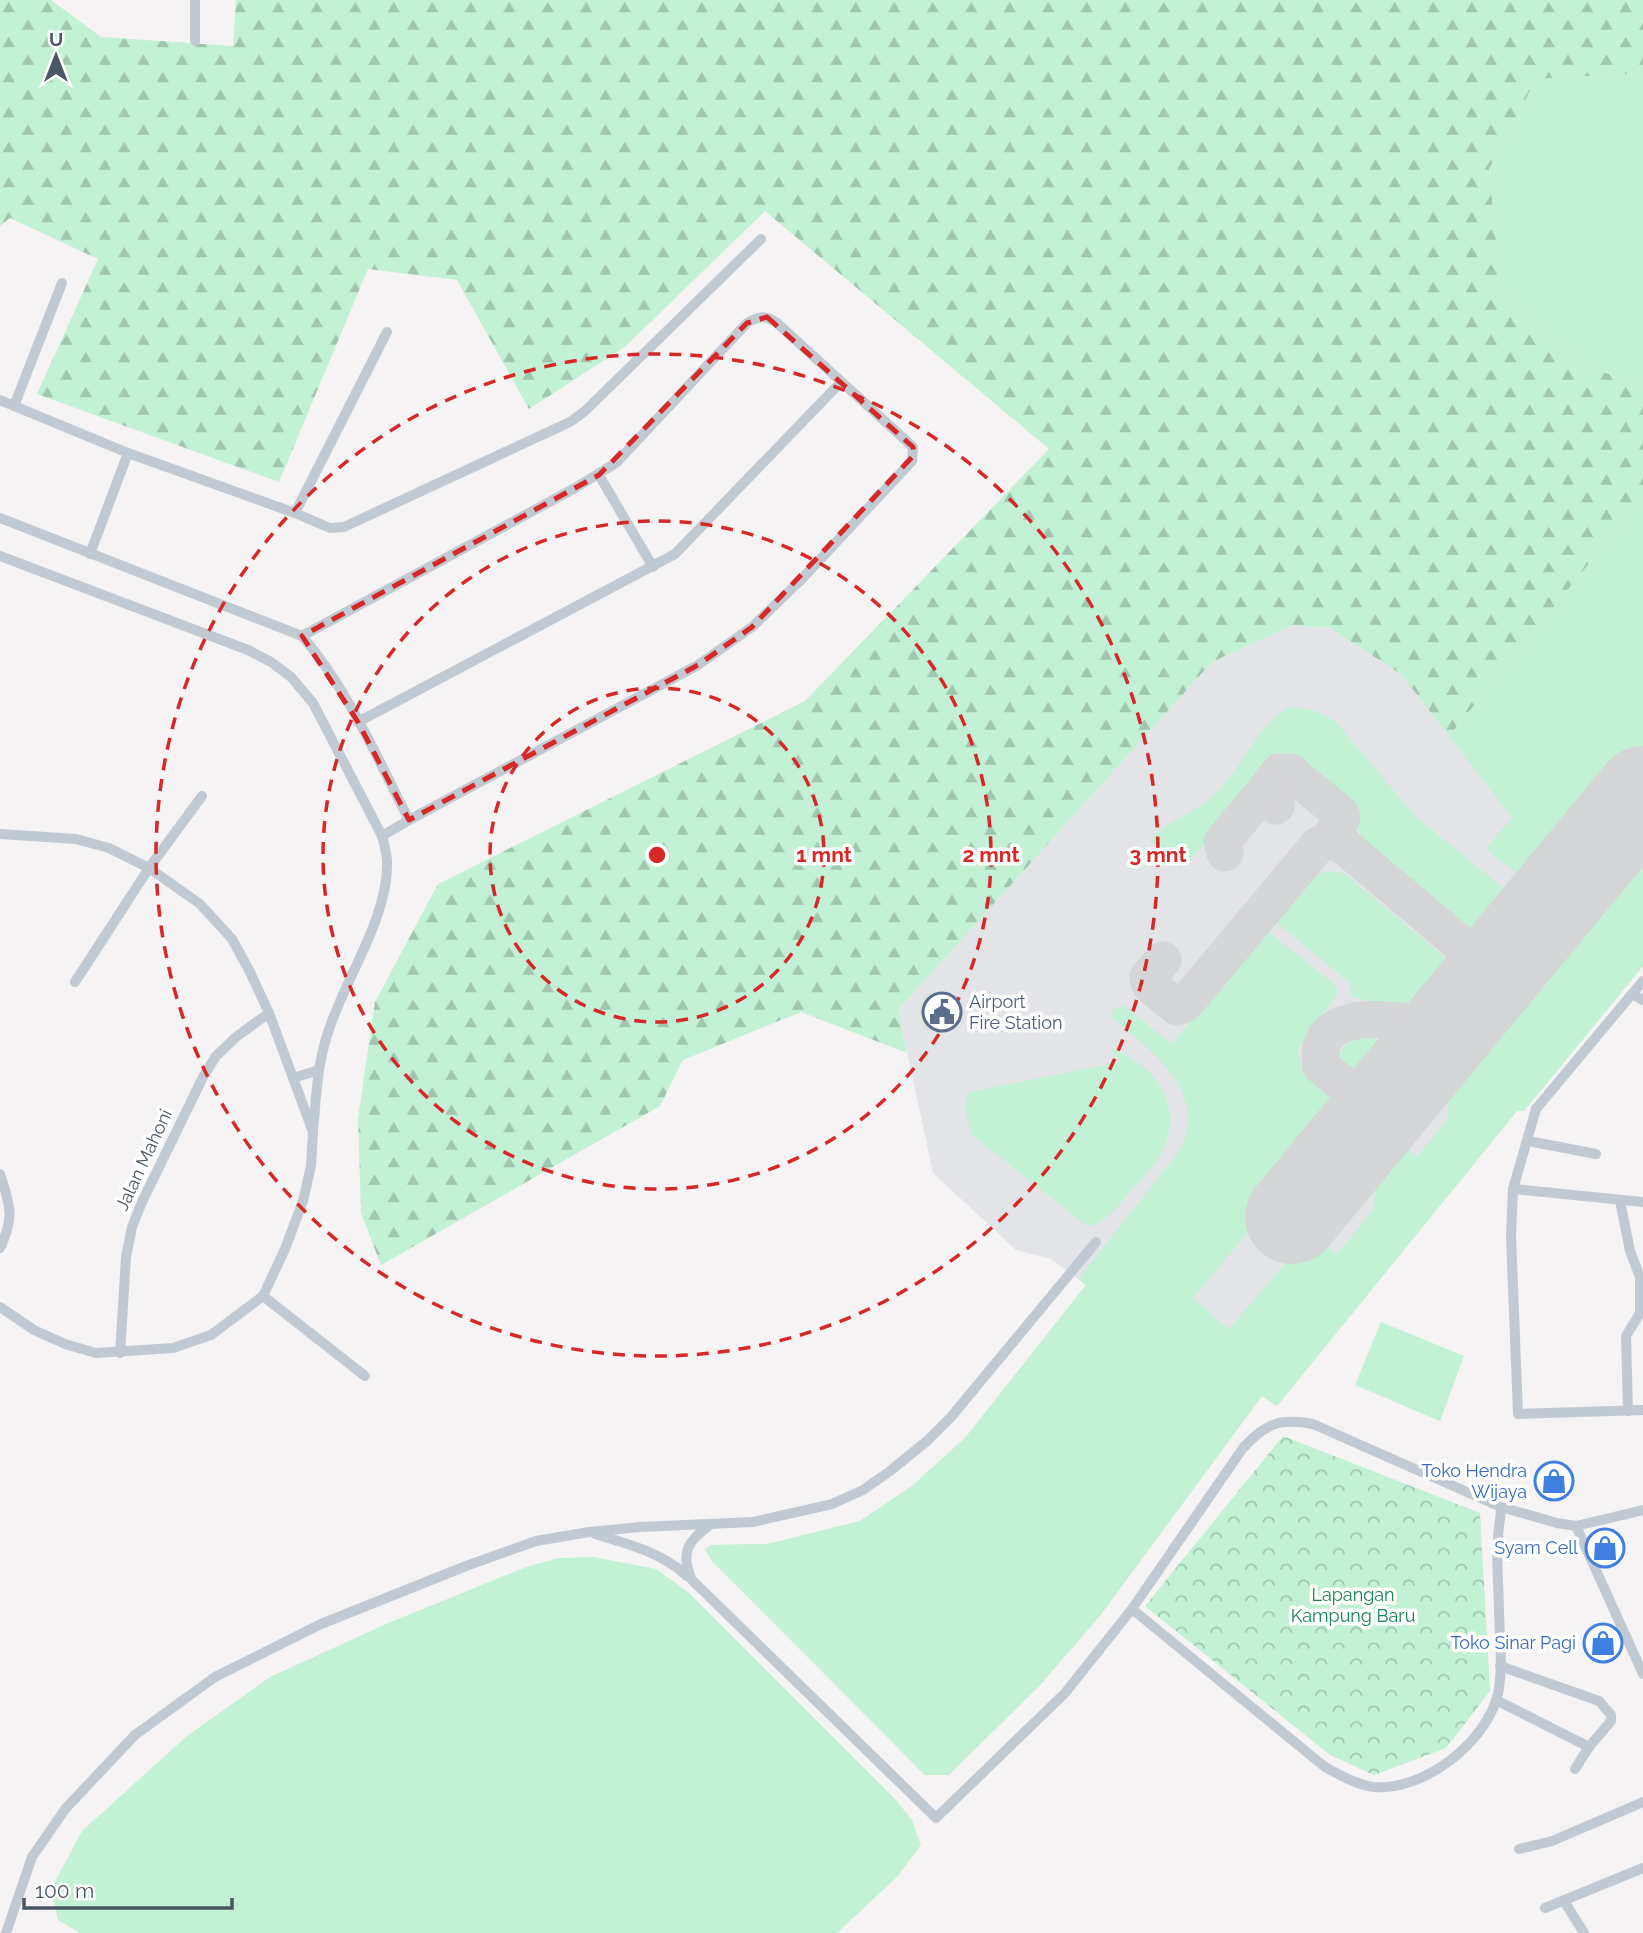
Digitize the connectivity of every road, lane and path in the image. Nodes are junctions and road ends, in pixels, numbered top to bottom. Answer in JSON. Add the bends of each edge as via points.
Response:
{"nodes":[{"id":1,"x":195,"y":0,"type":"edge"},
{"id":2,"x":195,"y":41,"type":"dead end"},
{"id":3,"x":761,"y":239,"type":"dead end"},
{"id":4,"x":62,"y":283,"type":"dead end"},
{"id":5,"x":387,"y":332,"type":"dead end"},
{"id":6,"x":841,"y":382,"type":"junction"},
{"id":7,"x":0,"y":400,"type":"edge"},
{"id":8,"x":14,"y":406,"type":"junction"},
{"id":9,"x":128,"y":453,"type":"junction"},
{"id":10,"x":599,"y":475,"type":"junction"},
{"id":11,"x":295,"y":513,"type":"junction"},
{"id":12,"x":0,"y":518,"type":"edge"},
{"id":13,"x":90,"y":554,"type":"junction"},
{"id":14,"x":0,"y":556,"type":"edge"},
{"id":15,"x":653,"y":567,"type":"junction"},
{"id":16,"x":302,"y":636,"type":"junction"},
{"id":17,"x":358,"y":722,"type":"junction"},
{"id":18,"x":202,"y":796,"type":"dead end"},
{"id":19,"x":409,"y":820,"type":"junction"},
{"id":20,"x":0,"y":834,"type":"edge"},
{"id":21,"x":382,"y":836,"type":"junction"},
{"id":22,"x":149,"y":867,"type":"junction"},
{"id":23,"x":1643,"y":981,"type":"edge"},
{"id":24,"x":75,"y":982,"type":"dead end"},
{"id":25,"x":1632,"y":995,"type":"junction"},
{"id":26,"x":1643,"y":1000,"type":"edge"},
{"id":27,"x":269,"y":1013,"type":"junction"},
{"id":28,"x":319,"y":1070,"type":"junction"},
{"id":29,"x":293,"y":1079,"type":"junction"},
{"id":30,"x":313,"y":1132,"type":"junction"},
{"id":31,"x":1528,"y":1141,"type":"junction"},
{"id":32,"x":1596,"y":1154,"type":"dead end"},
{"id":33,"x":0,"y":1174,"type":"edge"},
{"id":34,"x":1513,"y":1189,"type":"junction"},
{"id":35,"x":1620,"y":1200,"type":"junction"},
{"id":36,"x":1643,"y":1202,"type":"edge"},
{"id":37,"x":1096,"y":1242,"type":"dead end"},
{"id":38,"x":0,"y":1248,"type":"edge"},
{"id":39,"x":263,"y":1296,"type":"junction"},
{"id":40,"x":0,"y":1307,"type":"edge"},
{"id":41,"x":1642,"y":1307,"type":"edge"},
{"id":42,"x":120,"y":1353,"type":"junction"},
{"id":43,"x":365,"y":1376,"type":"dead end"},
{"id":44,"x":1643,"y":1410,"type":"edge"},
{"id":45,"x":1628,"y":1411,"type":"junction"},
{"id":46,"x":1501,"y":1507,"type":"junction"},
{"id":47,"x":1643,"y":1510,"type":"edge"},
{"id":48,"x":711,"y":1524,"type":"junction"},
{"id":49,"x":1576,"y":1526,"type":"junction"},
{"id":50,"x":589,"y":1532,"type":"junction"},
{"id":51,"x":692,"y":1580,"type":"junction"},
{"id":52,"x":1132,"y":1609,"type":"junction"},
{"id":53,"x":1643,"y":1646,"type":"edge"},
{"id":54,"x":1632,"y":1651,"type":"junction"},
{"id":55,"x":1500,"y":1666,"type":"junction"},
{"id":56,"x":1643,"y":1674,"type":"edge"},
{"id":57,"x":1496,"y":1700,"type":"junction"},
{"id":58,"x":1589,"y":1747,"type":"junction"},
{"id":59,"x":1576,"y":1769,"type":"dead end"},
{"id":60,"x":1643,"y":1802,"type":"edge"},
{"id":61,"x":1518,"y":1849,"type":"dead end"},
{"id":62,"x":1643,"y":1868,"type":"edge"},
{"id":63,"x":1564,"y":1901,"type":"junction"},
{"id":64,"x":1545,"y":1908,"type":"dead end"},
{"id":65,"x":6,"y":1933,"type":"edge"},
{"id":66,"x":1584,"y":1933,"type":"edge"}],
"edges":[{"from":1,"to":2,"type":"street"},
{"from":3,"to":11,"type":"street","via":[[570,422],[344,527],[330,528]]},
{"from":4,"to":8,"type":"street"},
{"from":5,"to":11,"type":"street"},
{"from":6,"to":10,"type":"street","via":[[777,323],[758,317]]},
{"from":6,"to":15,"type":"street","via":[[691,540]]},
{"from":6,"to":19,"type":"street","via":[[913,447],[912,461],[772,610],[698,665]]},
{"from":7,"to":8,"type":"street"},
{"from":8,"to":9,"type":"street"},
{"from":9,"to":11,"type":"street"},
{"from":9,"to":13,"type":"street"},
{"from":10,"to":15,"type":"street"},
{"from":10,"to":16,"type":"street"},
{"from":12,"to":13,"type":"street"},
{"from":13,"to":16,"type":"street"},
{"from":14,"to":21,"type":"street","via":[[216,636],[281,669],[313,704]]},
{"from":15,"to":17,"type":"street"},
{"from":16,"to":17,"type":"street"},
{"from":17,"to":19,"type":"street"},
{"from":18,"to":22,"type":"street"},
{"from":19,"to":21,"type":"street"},
{"from":20,"to":22,"type":"street","via":[[76,839]]},
{"from":21,"to":28,"type":"street","via":[[387,858],[383,893],[333,1018]]},
{"from":22,"to":24,"type":"street"},
{"from":22,"to":27,"type":"street","via":[[219,923],[232,939]]},
{"from":23,"to":25,"type":"street"},
{"from":25,"to":26,"type":"street"},
{"from":25,"to":31,"type":"street","via":[[1536,1109]]},
{"from":27,"to":29,"type":"street"},
{"from":27,"to":42,"type":"street","name":"Jalan Mahoni","via":[[216,1056],[142,1202],[126,1257]]},
{"from":28,"to":29,"type":"street"},
{"from":28,"to":30,"type":"street"},
{"from":29,"to":30,"type":"street"},
{"from":30,"to":39,"type":"street","via":[[303,1201]]},
{"from":31,"to":32,"type":"street"},
{"from":31,"to":34,"type":"street"},
{"from":33,"to":38,"type":"street","via":[[11,1209]]},
{"from":34,"to":35,"type":"street"},
{"from":34,"to":45,"type":"street","via":[[1518,1414]]},
{"from":35,"to":36,"type":"street"},
{"from":35,"to":41,"type":"street","via":[[1640,1277]]},
{"from":37,"to":48,"type":"street","via":[[951,1417],[890,1471],[832,1504],[753,1522]]},
{"from":39,"to":42,"type":"street","via":[[211,1335],[173,1348]]},
{"from":39,"to":43,"type":"street"},
{"from":40,"to":42,"type":"street","via":[[65,1344],[96,1353]]},
{"from":41,"to":45,"type":"street","via":[[1626,1336]]},
{"from":44,"to":45,"type":"street"},
{"from":46,"to":49,"type":"street"},
{"from":46,"to":52,"type":"street","via":[[1313,1424],[1276,1423],[1258,1432],[1243,1448]]},
{"from":46,"to":55,"type":"street"},
{"from":47,"to":49,"type":"street"},
{"from":48,"to":50,"type":"street"},
{"from":48,"to":51,"type":"street","via":[[693,1537],[686,1549],[686,1568]]},
{"from":49,"to":54,"type":"street"},
{"from":50,"to":51,"type":"street","via":[[647,1550],[676,1565]]},
{"from":50,"to":65,"type":"street","via":[[536,1541],[466,1566],[321,1624],[215,1676],[135,1735],[66,1808],[32,1857]]},
{"from":51,"to":52,"type":"street","via":[[936,1818],[1065,1693]]},
{"from":52,"to":57,"type":"street","via":[[1325,1767],[1372,1787],[1411,1783],[1434,1772],[1465,1747]]},
{"from":53,"to":54,"type":"street"},
{"from":54,"to":56,"type":"street"},
{"from":55,"to":57,"type":"street"},
{"from":55,"to":58,"type":"street","via":[[1603,1704],[1611,1721]]},
{"from":57,"to":58,"type":"street"},
{"from":58,"to":59,"type":"street"},
{"from":60,"to":61,"type":"street","via":[[1552,1841]]},
{"from":62,"to":63,"type":"street"},
{"from":63,"to":64,"type":"street"},
{"from":63,"to":66,"type":"street"}]}
